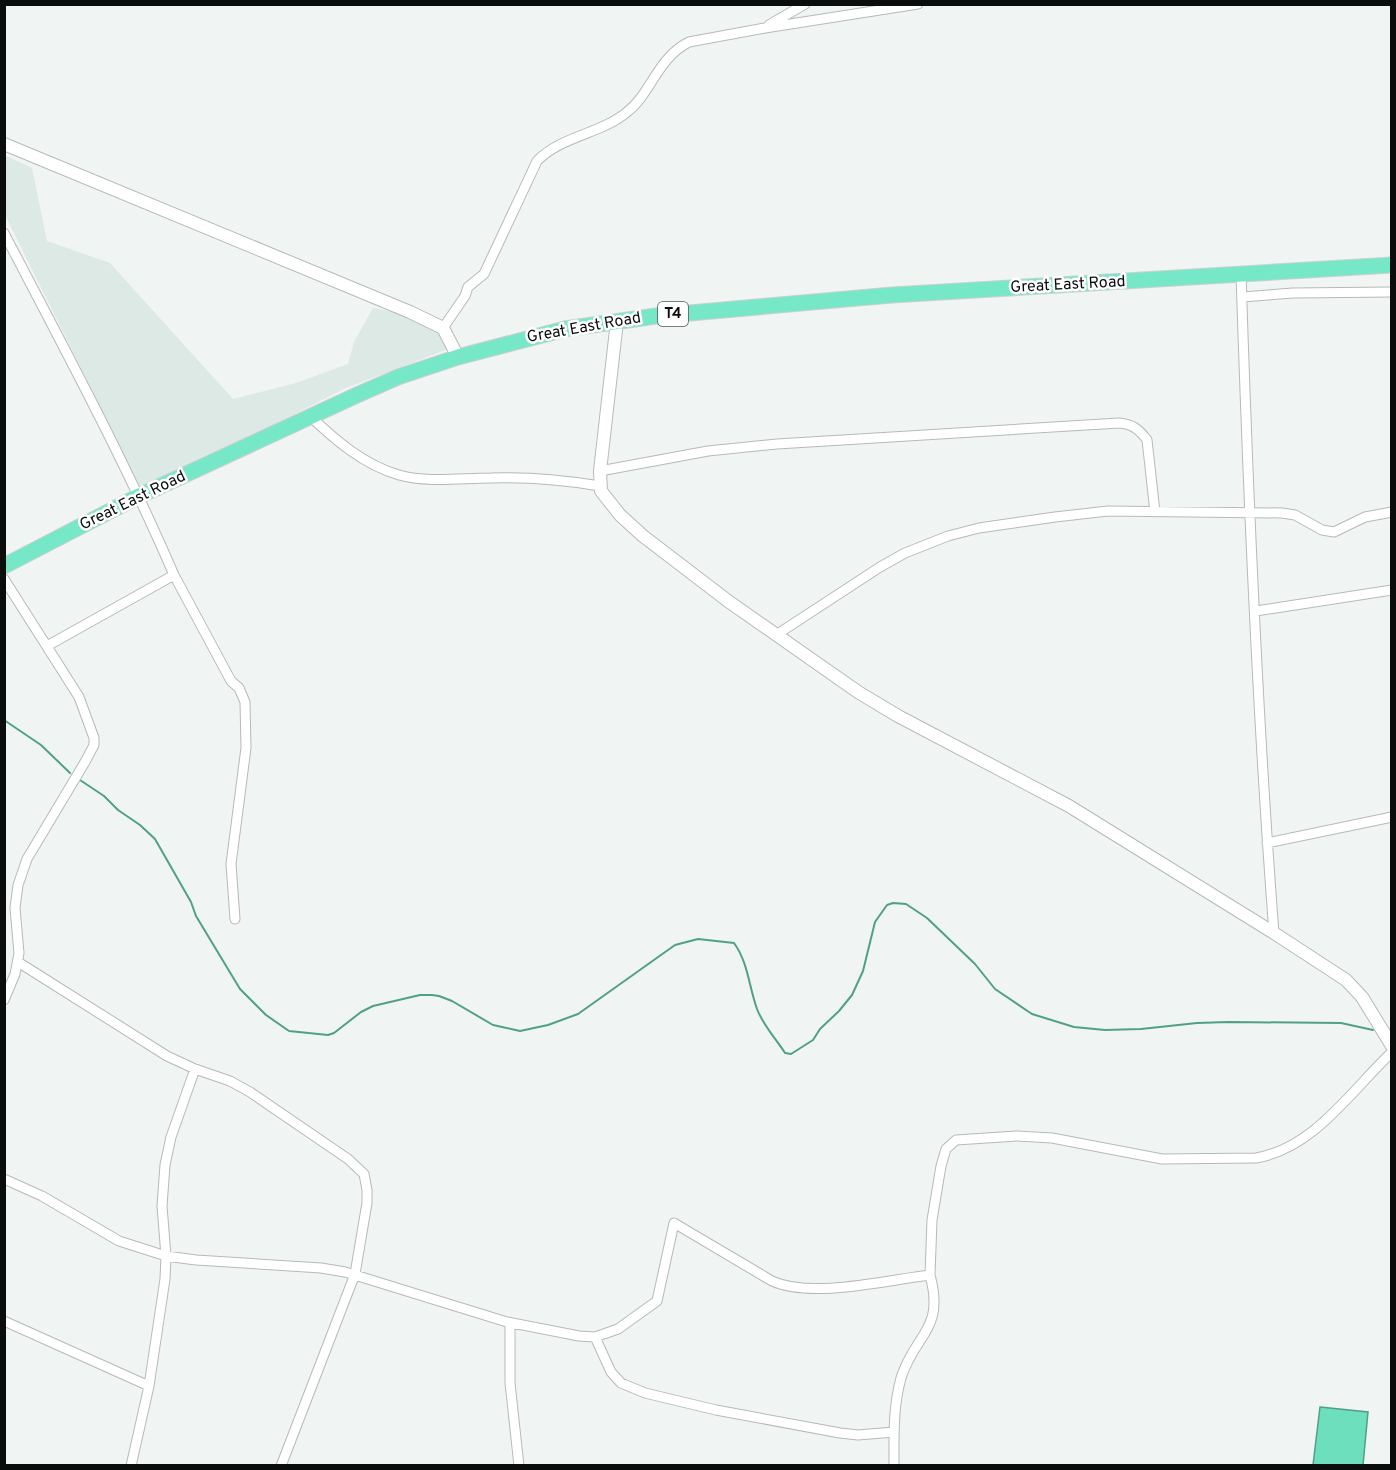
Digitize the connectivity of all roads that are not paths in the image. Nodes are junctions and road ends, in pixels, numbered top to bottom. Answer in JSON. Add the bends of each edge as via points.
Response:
{"nodes":[{"id":1,"x":805,"y":4,"type":"edge"},
{"id":2,"x":918,"y":4,"type":"edge"},
{"id":3,"x":765,"y":28,"type":"junction"},
{"id":4,"x":4,"y":144,"type":"edge"},
{"id":5,"x":4,"y":233,"type":"edge"},
{"id":6,"x":1392,"y":265,"type":"edge"},
{"id":7,"x":1241,"y":274,"type":"junction"},
{"id":8,"x":1392,"y":292,"type":"edge"},
{"id":9,"x":1242,"y":297,"type":"junction"},
{"id":10,"x":618,"y":321,"type":"junction"},
{"id":11,"x":443,"y":328,"type":"junction"},
{"id":12,"x":458,"y":357,"type":"junction"},
{"id":13,"x":309,"y":415,"type":"junction"},
{"id":14,"x":600,"y":471,"type":"junction"},
{"id":15,"x":600,"y":486,"type":"junction"},
{"id":16,"x":140,"y":496,"type":"junction"},
{"id":17,"x":1155,"y":512,"type":"junction"},
{"id":18,"x":1392,"y":512,"type":"edge"},
{"id":19,"x":1251,"y":513,"type":"junction"},
{"id":20,"x":4,"y":566,"type":"edge"},
{"id":21,"x":174,"y":575,"type":"junction"},
{"id":22,"x":4,"y":579,"type":"edge"},
{"id":23,"x":1392,"y":590,"type":"edge"},
{"id":24,"x":1256,"y":611,"type":"junction"},
{"id":25,"x":776,"y":635,"type":"junction"},
{"id":26,"x":47,"y":646,"type":"junction"},
{"id":27,"x":1392,"y":817,"type":"edge"},
{"id":28,"x":1267,"y":843,"type":"junction"},
{"id":29,"x":235,"y":919,"type":"dead end"},
{"id":30,"x":1274,"y":933,"type":"junction"},
{"id":31,"x":18,"y":962,"type":"junction"},
{"id":32,"x":4,"y":999,"type":"edge"},
{"id":33,"x":1392,"y":1046,"type":"edge"},
{"id":34,"x":1392,"y":1052,"type":"edge"},
{"id":35,"x":195,"y":1069,"type":"junction"},
{"id":36,"x":4,"y":1179,"type":"edge"},
{"id":37,"x":166,"y":1256,"type":"junction"},
{"id":38,"x":355,"y":1274,"type":"junction"},
{"id":39,"x":930,"y":1275,"type":"junction"},
{"id":40,"x":4,"y":1321,"type":"edge"},
{"id":41,"x":510,"y":1323,"type":"junction"},
{"id":42,"x":595,"y":1337,"type":"junction"},
{"id":43,"x":149,"y":1386,"type":"junction"},
{"id":44,"x":894,"y":1432,"type":"junction"},
{"id":45,"x":131,"y":1466,"type":"edge"},
{"id":46,"x":281,"y":1466,"type":"edge"},
{"id":47,"x":519,"y":1466,"type":"edge"},
{"id":48,"x":894,"y":1466,"type":"edge"}],
"edges":[{"from":1,"to":3,"type":"street"},
{"from":2,"to":3,"type":"street"},
{"from":3,"to":11,"type":"street","via":[[681,46],[629,111],[540,157],[484,274],[468,287]]},
{"from":4,"to":11,"type":"street"},
{"from":5,"to":16,"type":"street"},
{"from":6,"to":7,"type":"highway","name":"Great East Road","number":"T4"},
{"from":7,"to":9,"type":"street"},
{"from":7,"to":10,"type":"highway","name":"Great East Road","number":"T4","via":[[892,295]]},
{"from":8,"to":9,"type":"street","via":[[1293,292]]},
{"from":9,"to":19,"type":"street"},
{"from":10,"to":12,"type":"highway","name":"Great East Road","number":"T4","via":[[565,329]]},
{"from":10,"to":14,"type":"street"},
{"from":11,"to":12,"type":"street"},
{"from":12,"to":13,"type":"highway","name":"Great East Road","number":"T4"},
{"from":13,"to":15,"type":"street","via":[[362,459],[402,476],[519,478]]},
{"from":13,"to":16,"type":"highway","name":"Great East Road","number":"T4"},
{"from":14,"to":15,"type":"street"},
{"from":14,"to":17,"type":"street","via":[[708,451],[777,444],[1119,423],[1133,426],[1147,440]]},
{"from":15,"to":25,"type":"street","via":[[608,501],[643,536]]},
{"from":16,"to":20,"type":"highway","name":"Great East Road","number":"T4"},
{"from":16,"to":21,"type":"street"},
{"from":17,"to":19,"type":"street"},
{"from":17,"to":25,"type":"street","via":[[1055,517],[948,536],[905,552]]},
{"from":18,"to":19,"type":"street","via":[[1365,517],[1334,532],[1295,515]]},
{"from":19,"to":24,"type":"street"},
{"from":21,"to":26,"type":"street"},
{"from":21,"to":29,"type":"street","via":[[245,702],[246,748],[231,864]]},
{"from":22,"to":26,"type":"street"},
{"from":23,"to":24,"type":"street"},
{"from":24,"to":28,"type":"street"},
{"from":25,"to":30,"type":"street","via":[[888,710],[1069,806]]},
{"from":26,"to":31,"type":"street","via":[[79,697],[92,728],[94,745],[47,823],[18,885]]},
{"from":27,"to":28,"type":"street"},
{"from":28,"to":30,"type":"street"},
{"from":30,"to":33,"type":"street","via":[[1346,980],[1362,997]]},
{"from":31,"to":32,"type":"street"},
{"from":31,"to":35,"type":"street","via":[[167,1056]]},
{"from":34,"to":39,"type":"street","via":[[1334,1112],[1290,1148],[1268,1156],[1162,1159],[1052,1138],[956,1140],[946,1149],[941,1166],[932,1220]]},
{"from":35,"to":37,"type":"street","via":[[165,1165],[162,1206]]},
{"from":35,"to":38,"type":"street","via":[[250,1092],[361,1169],[367,1203]]},
{"from":36,"to":37,"type":"street","via":[[42,1196],[112,1237]]},
{"from":37,"to":38,"type":"street"},
{"from":37,"to":43,"type":"street"},
{"from":38,"to":41,"type":"street"},
{"from":38,"to":46,"type":"street"},
{"from":39,"to":42,"type":"street","via":[[843,1286],[785,1286],[674,1222],[657,1301],[618,1329]]},
{"from":39,"to":44,"type":"street","via":[[934,1313],[904,1371],[894,1407]]},
{"from":40,"to":43,"type":"street"},
{"from":41,"to":42,"type":"street"},
{"from":41,"to":47,"type":"street","via":[[510,1383]]},
{"from":42,"to":44,"type":"street","via":[[611,1372],[621,1383],[645,1393],[840,1433]]},
{"from":43,"to":45,"type":"street"},
{"from":44,"to":48,"type":"street"}]}
